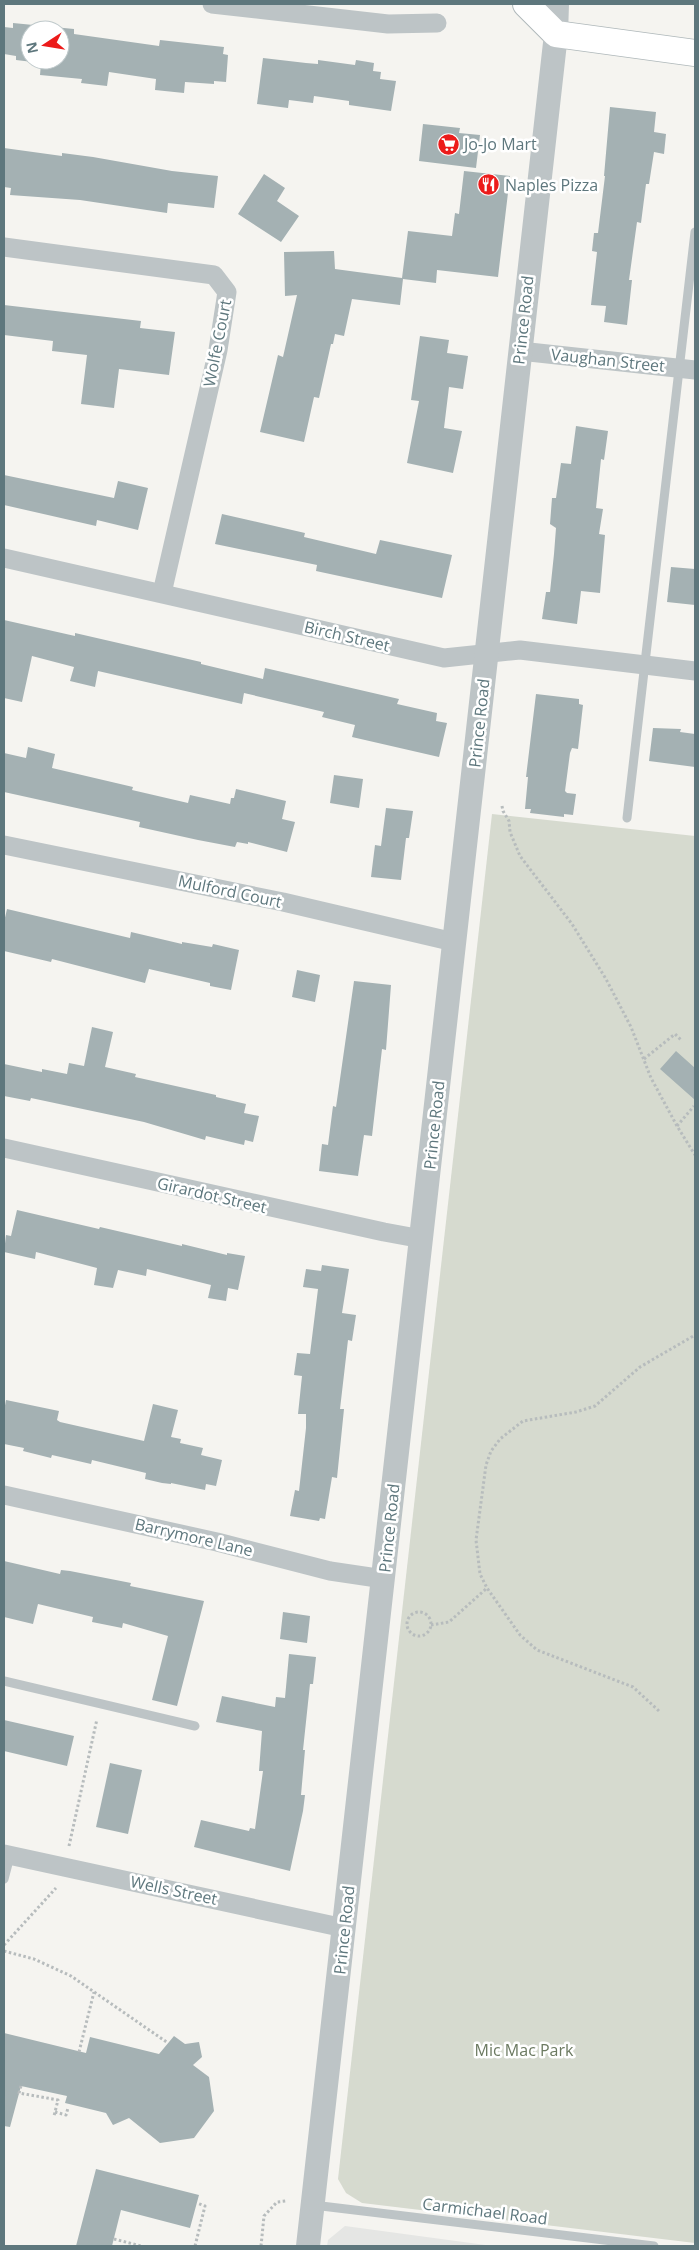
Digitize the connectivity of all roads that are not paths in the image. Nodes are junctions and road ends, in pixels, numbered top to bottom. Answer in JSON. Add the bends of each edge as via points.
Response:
{"nodes":[{"id":1,"x":212,"y":4,"type":"edge"},
{"id":2,"x":526,"y":4,"type":"edge"},
{"id":3,"x":557,"y":4,"type":"edge"},
{"id":4,"x":437,"y":23,"type":"dead end"},
{"id":5,"x":556,"y":34,"type":"junction"},
{"id":6,"x":695,"y":53,"type":"edge"},
{"id":7,"x":695,"y":232,"type":"edge"},
{"id":8,"x":4,"y":247,"type":"edge"},
{"id":9,"x":520,"y":351,"type":"junction"},
{"id":10,"x":687,"y":369,"type":"edge"},
{"id":11,"x":4,"y":558,"type":"edge"},
{"id":12,"x":162,"y":593,"type":"junction"},
{"id":13,"x":486,"y":654,"type":"junction"},
{"id":14,"x":645,"y":665,"type":"junction"},
{"id":15,"x":695,"y":671,"type":"edge"},
{"id":16,"x":627,"y":818,"type":"dead end"},
{"id":17,"x":4,"y":845,"type":"edge"},
{"id":18,"x":454,"y":942,"type":"junction"},
{"id":19,"x":4,"y":1148,"type":"edge"},
{"id":20,"x":422,"y":1239,"type":"junction"},
{"id":21,"x":4,"y":1495,"type":"edge"},
{"id":22,"x":384,"y":1579,"type":"junction"},
{"id":23,"x":4,"y":1680,"type":"edge"},
{"id":24,"x":195,"y":1726,"type":"dead end"},
{"id":25,"x":7,"y":1855,"type":"edge"},
{"id":26,"x":4,"y":1878,"type":"edge"},
{"id":27,"x":344,"y":1928,"type":"junction"},
{"id":28,"x":313,"y":2205,"type":"junction"},
{"id":29,"x":308,"y":2246,"type":"edge"},
{"id":30,"x":654,"y":2246,"type":"edge"}],
"edges":[{"from":1,"to":4,"type":"street","via":[[388,24]]},
{"from":2,"to":5,"type":"main road"},
{"from":3,"to":5,"type":"street","name":"Prince Road"},
{"from":5,"to":6,"type":"main road"},
{"from":5,"to":9,"type":"street","name":"Prince Road"},
{"from":7,"to":10,"type":"lane"},
{"from":8,"to":12,"type":"street","name":"Wolfe Court","via":[[214,275],[227,292],[218,350]]},
{"from":9,"to":10,"type":"street","name":"Vaughan Street"},
{"from":9,"to":13,"type":"street","name":"Prince Road"},
{"from":10,"to":14,"type":"lane"},
{"from":11,"to":12,"type":"street","name":"Birch Street"},
{"from":12,"to":13,"type":"street","name":"Birch Street","via":[[444,658]]},
{"from":13,"to":14,"type":"street","name":"Birch Street","via":[[520,650]]},
{"from":13,"to":18,"type":"street","name":"Prince Road"},
{"from":14,"to":15,"type":"street","name":"Birch Street"},
{"from":14,"to":16,"type":"lane"},
{"from":17,"to":18,"type":"street","name":"Mulford Court","via":[[283,902]]},
{"from":18,"to":20,"type":"street","name":"Prince Road"},
{"from":19,"to":20,"type":"street","name":"Girardot Street"},
{"from":20,"to":22,"type":"street","name":"Prince Road"},
{"from":21,"to":22,"type":"street","name":"Barrymore Lane","via":[[217,1542],[330,1571]]},
{"from":22,"to":27,"type":"street","name":"Prince Road"},
{"from":23,"to":24,"type":"lane"},
{"from":25,"to":26,"type":"lane"},
{"from":25,"to":27,"type":"street","name":"Wells Street"},
{"from":27,"to":28,"type":"street","name":"Prince Road"},
{"from":28,"to":29,"type":"street","name":"Prince Road"},
{"from":28,"to":30,"type":"lane","name":"Carmichael Road"}]}
